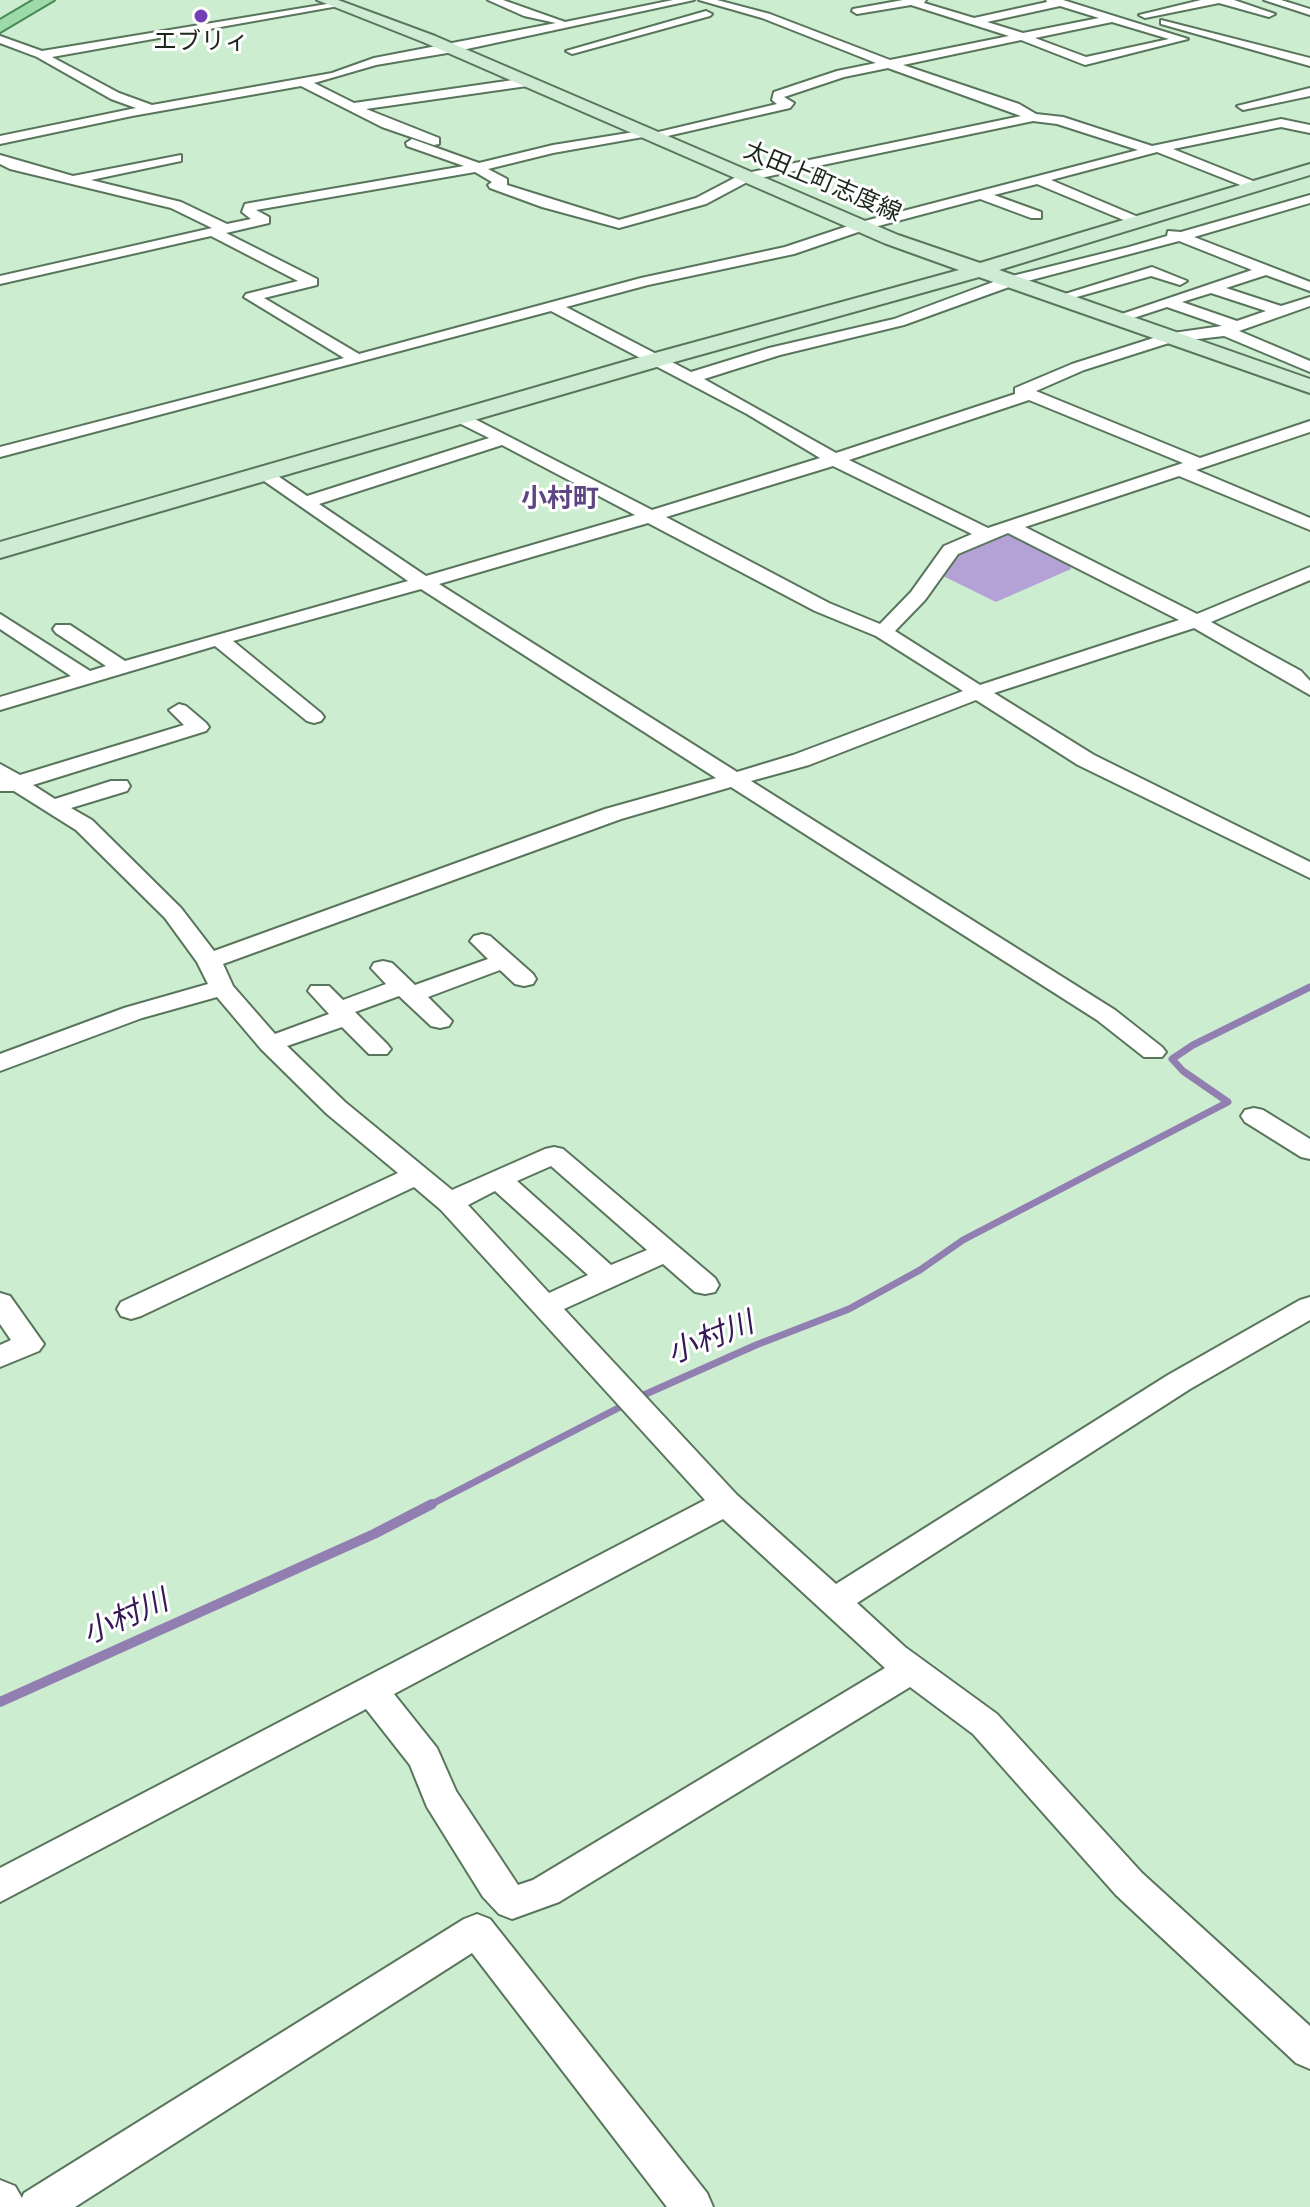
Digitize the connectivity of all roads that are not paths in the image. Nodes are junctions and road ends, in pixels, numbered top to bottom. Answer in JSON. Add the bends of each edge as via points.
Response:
{"nodes":[{"id":1,"x":34,"y":0,"type":"edge"},
{"id":2,"x":46,"y":0,"type":"edge"},
{"id":3,"x":493,"y":0,"type":"edge"},
{"id":4,"x":689,"y":0,"type":"edge"},
{"id":5,"x":704,"y":0,"type":"edge"},
{"id":6,"x":764,"y":0,"type":"edge"},
{"id":7,"x":1084,"y":0,"type":"edge"},
{"id":8,"x":1222,"y":0,"type":"edge"},
{"id":9,"x":916,"y":1,"type":"edge"},
{"id":10,"x":1056,"y":1,"type":"edge"},
{"id":11,"x":1206,"y":1,"type":"edge"},
{"id":12,"x":1271,"y":1,"type":"edge"},
{"id":13,"x":972,"y":6,"type":"dead end"},
{"id":14,"x":1160,"y":6,"type":"edge"},
{"id":15,"x":1245,"y":7,"type":"junction"},
{"id":16,"x":733,"y":8,"type":"junction"},
{"id":17,"x":333,"y":9,"type":"edge"},
{"id":18,"x":1137,"y":10,"type":"junction"},
{"id":19,"x":857,"y":11,"type":"dead end"},
{"id":20,"x":944,"y":11,"type":"junction"},
{"id":21,"x":1092,"y":12,"type":"junction"},
{"id":22,"x":1310,"y":12,"type":"edge"},
{"id":23,"x":1269,"y":14,"type":"dead end"},
{"id":24,"x":1111,"y":18,"type":"junction"},
{"id":25,"x":0,"y":20,"type":"edge"},
{"id":26,"x":244,"y":21,"type":"junction"},
{"id":27,"x":974,"y":21,"type":"junction"},
{"id":28,"x":570,"y":24,"type":"junction"},
{"id":29,"x":0,"y":27,"type":"edge"},
{"id":30,"x":266,"y":29,"type":"dead end"},
{"id":31,"x":1146,"y":29,"type":"junction"},
{"id":32,"x":1005,"y":31,"type":"junction"},
{"id":33,"x":1119,"y":34,"type":"dead end"},
{"id":34,"x":1018,"y":37,"type":"junction"},
{"id":35,"x":617,"y":38,"type":"junction"},
{"id":36,"x":0,"y":39,"type":"edge"},
{"id":37,"x":1078,"y":43,"type":"dead end"},
{"id":38,"x":452,"y":49,"type":"junction"},
{"id":39,"x":1051,"y":49,"type":"junction"},
{"id":40,"x":572,"y":51,"type":"dead end"},
{"id":41,"x":41,"y":55,"type":"junction"},
{"id":42,"x":1310,"y":62,"type":"edge"},
{"id":43,"x":889,"y":64,"type":"junction"},
{"id":44,"x":334,"y":76,"type":"junction"},
{"id":45,"x":303,"y":82,"type":"junction"},
{"id":46,"x":527,"y":82,"type":"junction"},
{"id":47,"x":348,"y":83,"type":"dead end"},
{"id":48,"x":362,"y":89,"type":"dead end"},
{"id":49,"x":1310,"y":92,"type":"edge"},
{"id":50,"x":391,"y":103,"type":"junction"},
{"id":51,"x":1243,"y":106,"type":"dead end"},
{"id":52,"x":350,"y":107,"type":"junction"},
{"id":53,"x":150,"y":108,"type":"junction"},
{"id":54,"x":1310,"y":116,"type":"edge"},
{"id":55,"x":1033,"y":117,"type":"junction"},
{"id":56,"x":1278,"y":122,"type":"dead end"},
{"id":57,"x":1310,"y":129,"type":"edge"},
{"id":58,"x":648,"y":135,"type":"junction"},
{"id":59,"x":0,"y":140,"type":"edge"},
{"id":60,"x":412,"y":143,"type":"dead end"},
{"id":61,"x":1155,"y":149,"type":"junction"},
{"id":62,"x":176,"y":158,"type":"dead end"},
{"id":63,"x":0,"y":159,"type":"edge"},
{"id":64,"x":477,"y":159,"type":"junction"},
{"id":65,"x":1310,"y":169,"type":"edge"},
{"id":66,"x":747,"y":177,"type":"junction"},
{"id":67,"x":74,"y":180,"type":"junction"},
{"id":68,"x":1041,"y":181,"type":"junction"},
{"id":69,"x":1253,"y":186,"type":"junction"},
{"id":70,"x":981,"y":195,"type":"junction"},
{"id":71,"x":1310,"y":199,"type":"edge"},
{"id":72,"x":926,"y":209,"type":"junction"},
{"id":73,"x":1036,"y":215,"type":"dead end"},
{"id":74,"x":949,"y":217,"type":"dead end"},
{"id":75,"x":1139,"y":221,"type":"junction"},
{"id":76,"x":862,"y":226,"type":"junction"},
{"id":77,"x":219,"y":230,"type":"junction"},
{"id":78,"x":1178,"y":236,"type":"junction"},
{"id":79,"x":979,"y":270,"type":"junction"},
{"id":80,"x":1266,"y":270,"type":"junction"},
{"id":81,"x":1239,"y":279,"type":"junction"},
{"id":82,"x":0,"y":280,"type":"edge"},
{"id":83,"x":1011,"y":281,"type":"junction"},
{"id":84,"x":1180,"y":281,"type":"dead end"},
{"id":85,"x":1212,"y":288,"type":"junction"},
{"id":86,"x":1309,"y":296,"type":"edge"},
{"id":87,"x":1059,"y":298,"type":"junction"},
{"id":88,"x":1168,"y":302,"type":"junction"},
{"id":89,"x":552,"y":306,"type":"junction"},
{"id":90,"x":1281,"y":311,"type":"junction"},
{"id":91,"x":1118,"y":318,"type":"junction"},
{"id":92,"x":1230,"y":328,"type":"junction"},
{"id":93,"x":1173,"y":337,"type":"junction"},
{"id":94,"x":357,"y":359,"type":"junction"},
{"id":95,"x":652,"y":361,"type":"junction"},
{"id":96,"x":1310,"y":367,"type":"edge"},
{"id":97,"x":687,"y":379,"type":"junction"},
{"id":98,"x":1310,"y":386,"type":"edge"},
{"id":99,"x":1030,"y":394,"type":"junction"},
{"id":100,"x":461,"y":417,"type":"junction"},
{"id":101,"x":1310,"y":426,"type":"edge"},
{"id":102,"x":504,"y":439,"type":"junction"},
{"id":103,"x":0,"y":452,"type":"edge"},
{"id":104,"x":835,"y":460,"type":"junction"},
{"id":105,"x":1200,"y":464,"type":"junction"},
{"id":106,"x":1180,"y":470,"type":"junction"},
{"id":107,"x":263,"y":474,"type":"junction"},
{"id":108,"x":307,"y":502,"type":"junction"},
{"id":109,"x":651,"y":517,"type":"junction"},
{"id":110,"x":1310,"y":525,"type":"edge"},
{"id":111,"x":1010,"y":527,"type":"junction"},
{"id":112,"x":987,"y":534,"type":"junction"},
{"id":113,"x":0,"y":550,"type":"edge"},
{"id":114,"x":1310,"y":573,"type":"edge"},
{"id":115,"x":422,"y":582,"type":"junction"},
{"id":116,"x":0,"y":620,"type":"edge"},
{"id":117,"x":1196,"y":621,"type":"junction"},
{"id":118,"x":63,"y":629,"type":"dead end"},
{"id":119,"x":883,"y":632,"type":"junction"},
{"id":120,"x":218,"y":639,"type":"junction"},
{"id":121,"x":121,"y":667,"type":"junction"},
{"id":122,"x":87,"y":678,"type":"junction"},
{"id":123,"x":1310,"y":689,"type":"edge"},
{"id":124,"x":981,"y":691,"type":"junction"},
{"id":125,"x":0,"y":704,"type":"edge"},
{"id":126,"x":179,"y":710,"type":"dead end"},
{"id":127,"x":314,"y":717,"type":"dead end"},
{"id":128,"x":5,"y":780,"type":"edge"},
{"id":129,"x":737,"y":781,"type":"junction"},
{"id":130,"x":119,"y":786,"type":"dead end"},
{"id":131,"x":53,"y":807,"type":"junction"},
{"id":132,"x":1310,"y":871,"type":"edge"},
{"id":133,"x":482,"y":941,"type":"dead end"},
{"id":134,"x":209,"y":961,"type":"junction"},
{"id":135,"x":504,"y":961,"type":"junction"},
{"id":136,"x":383,"y":968,"type":"dead end"},
{"id":137,"x":524,"y":979,"type":"dead end"},
{"id":138,"x":222,"y":988,"type":"junction"},
{"id":139,"x":407,"y":990,"type":"junction"},
{"id":140,"x":320,"y":991,"type":"dead end"},
{"id":141,"x":342,"y":1013,"type":"junction"},
{"id":142,"x":440,"y":1021,"type":"dead end"},
{"id":143,"x":270,"y":1044,"type":"junction"},
{"id":144,"x":378,"y":1049,"type":"dead end"},
{"id":145,"x":1153,"y":1052,"type":"dead end"},
{"id":146,"x":0,"y":1063,"type":"edge"},
{"id":147,"x":1254,"y":1116,"type":"dead end"},
{"id":148,"x":1310,"y":1151,"type":"edge"},
{"id":149,"x":417,"y":1175,"type":"junction"},
{"id":150,"x":498,"y":1179,"type":"junction"},
{"id":151,"x":451,"y":1204,"type":"junction"},
{"id":152,"x":666,"y":1252,"type":"junction"},
{"id":153,"x":608,"y":1278,"type":"junction"},
{"id":154,"x":705,"y":1285,"type":"dead end"},
{"id":155,"x":0,"y":1303,"type":"edge"},
{"id":156,"x":544,"y":1306,"type":"junction"},
{"id":157,"x":1310,"y":1307,"type":"edge"},
{"id":158,"x":131,"y":1309,"type":"dead end"},
{"id":159,"x":0,"y":1357,"type":"edge"},
{"id":160,"x":726,"y":1503,"type":"junction"},
{"id":161,"x":835,"y":1601,"type":"junction"},
{"id":162,"x":912,"y":1669,"type":"junction"},
{"id":163,"x":372,"y":1692,"type":"junction"},
{"id":164,"x":0,"y":1886,"type":"edge"},
{"id":165,"x":1310,"y":2051,"type":"edge"},
{"id":166,"x":0,"y":2200,"type":"edge"},
{"id":167,"x":6,"y":2207,"type":"edge"},
{"id":168,"x":39,"y":2207,"type":"edge"},
{"id":169,"x":692,"y":2207,"type":"edge"}],
"edges":[{"from":1,"to":25,"type":"main road"},
{"from":2,"to":29,"type":"main road"},
{"from":3,"to":28,"type":"street"},
{"from":4,"to":28,"type":"street"},
{"from":5,"to":16,"type":"street"},
{"from":6,"to":16,"type":"street"},
{"from":7,"to":18,"type":"street"},
{"from":8,"to":15,"type":"street"},
{"from":9,"to":19,"type":"street"},
{"from":9,"to":20,"type":"street"},
{"from":10,"to":21,"type":"street"},
{"from":10,"to":27,"type":"street"},
{"from":11,"to":14,"type":"street"},
{"from":12,"to":15,"type":"street"},
{"from":12,"to":22,"type":"street"},
{"from":13,"to":20,"type":"street"},
{"from":14,"to":18,"type":"street"},
{"from":15,"to":23,"type":"street"},
{"from":16,"to":35,"type":"street"},
{"from":16,"to":43,"type":"street"},
{"from":17,"to":26,"type":"street"},
{"from":17,"to":38,"type":"main road","name":"太田上町志度線","via":[[366,15]]},
{"from":18,"to":42,"type":"street"},
{"from":20,"to":27,"type":"street"},
{"from":21,"to":24,"type":"street"},
{"from":21,"to":32,"type":"street"},
{"from":24,"to":31,"type":"street"},
{"from":24,"to":34,"type":"street"},
{"from":26,"to":30,"type":"street"},
{"from":26,"to":41,"type":"street"},
{"from":27,"to":32,"type":"street"},
{"from":28,"to":35,"type":"street"},
{"from":28,"to":38,"type":"street"},
{"from":31,"to":33,"type":"street"},
{"from":31,"to":39,"type":"street","via":[[1182,39],[1085,61]]},
{"from":32,"to":34,"type":"street"},
{"from":34,"to":39,"type":"street"},
{"from":34,"to":43,"type":"street"},
{"from":35,"to":40,"type":"street"},
{"from":36,"to":41,"type":"street"},
{"from":37,"to":39,"type":"street"},
{"from":38,"to":44,"type":"street","via":[[374,62]]},
{"from":38,"to":46,"type":"main road","name":"太田上町志度線"},
{"from":41,"to":53,"type":"street","via":[[115,96]]},
{"from":43,"to":55,"type":"street"},
{"from":43,"to":58,"type":"street","via":[[778,95],[786,105]]},
{"from":44,"to":45,"type":"street"},
{"from":44,"to":47,"type":"street"},
{"from":45,"to":52,"type":"street"},
{"from":45,"to":53,"type":"street"},
{"from":46,"to":50,"type":"street"},
{"from":46,"to":58,"type":"main road","name":"太田上町志度線"},
{"from":48,"to":50,"type":"street"},
{"from":49,"to":51,"type":"street"},
{"from":50,"to":52,"type":"street"},
{"from":52,"to":64,"type":"street"},
{"from":53,"to":59,"type":"street"},
{"from":54,"to":56,"type":"street"},
{"from":55,"to":61,"type":"street"},
{"from":55,"to":66,"type":"street"},
{"from":57,"to":61,"type":"street","via":[[1281,123]]},
{"from":58,"to":64,"type":"street"},
{"from":58,"to":66,"type":"main road","name":"太田上町志度線"},
{"from":60,"to":64,"type":"street"},
{"from":61,"to":68,"type":"street"},
{"from":61,"to":69,"type":"street"},
{"from":62,"to":67,"type":"street"},
{"from":63,"to":67,"type":"street"},
{"from":64,"to":66,"type":"street","via":[[502,182],[495,185],[619,224],[701,201]]},
{"from":64,"to":77,"type":"street","via":[[250,207],[249,212],[264,220]]},
{"from":65,"to":69,"type":"main road"},
{"from":66,"to":76,"type":"main road","name":"太田上町志度線"},
{"from":67,"to":77,"type":"street","via":[[176,205]]},
{"from":68,"to":70,"type":"street"},
{"from":68,"to":75,"type":"street"},
{"from":69,"to":75,"type":"main road"},
{"from":70,"to":72,"type":"street"},
{"from":70,"to":73,"type":"street"},
{"from":71,"to":78,"type":"street"},
{"from":72,"to":74,"type":"street"},
{"from":72,"to":76,"type":"street"},
{"from":75,"to":78,"type":"street"},
{"from":75,"to":79,"type":"main road"},
{"from":76,"to":79,"type":"main road","name":"太田上町志度線"},
{"from":76,"to":89,"type":"street","via":[[789,251]]},
{"from":77,"to":82,"type":"street"},
{"from":77,"to":94,"type":"street","via":[[312,282],[251,297]]},
{"from":78,"to":80,"type":"street"},
{"from":78,"to":83,"type":"street"},
{"from":79,"to":83,"type":"main road","name":"太田上町志度線"},
{"from":79,"to":95,"type":"main road"},
{"from":80,"to":81,"type":"street"},
{"from":80,"to":86,"type":"street"},
{"from":81,"to":85,"type":"street"},
{"from":81,"to":86,"type":"street"},
{"from":83,"to":87,"type":"main road","name":"太田上町志度線"},
{"from":83,"to":97,"type":"street","via":[[899,322],[775,351]]},
{"from":84,"to":87,"type":"street","via":[[1152,271]]},
{"from":85,"to":88,"type":"street"},
{"from":85,"to":90,"type":"street"},
{"from":86,"to":90,"type":"street"},
{"from":87,"to":91,"type":"main road","name":"太田上町志度線"},
{"from":88,"to":91,"type":"street"},
{"from":88,"to":92,"type":"street"},
{"from":89,"to":94,"type":"street"},
{"from":89,"to":95,"type":"street"},
{"from":90,"to":92,"type":"street"},
{"from":91,"to":93,"type":"main road","name":"太田上町志度線"},
{"from":92,"to":93,"type":"street"},
{"from":92,"to":96,"type":"street"},
{"from":93,"to":98,"type":"main road","name":"太田上町志度線"},
{"from":93,"to":99,"type":"street","via":[[1021,391]]},
{"from":94,"to":103,"type":"street"},
{"from":95,"to":97,"type":"street"},
{"from":95,"to":100,"type":"main road"},
{"from":97,"to":104,"type":"street"},
{"from":99,"to":104,"type":"street"},
{"from":99,"to":105,"type":"street"},
{"from":100,"to":102,"type":"street"},
{"from":100,"to":107,"type":"main road"},
{"from":101,"to":105,"type":"street"},
{"from":102,"to":108,"type":"street"},
{"from":102,"to":109,"type":"street"},
{"from":104,"to":109,"type":"street"},
{"from":104,"to":112,"type":"street"},
{"from":105,"to":106,"type":"street"},
{"from":106,"to":110,"type":"street"},
{"from":106,"to":111,"type":"street"},
{"from":107,"to":108,"type":"street"},
{"from":107,"to":113,"type":"main road"},
{"from":108,"to":115,"type":"street"},
{"from":109,"to":115,"type":"street"},
{"from":109,"to":119,"type":"street","via":[[822,607]]},
{"from":111,"to":112,"type":"street"},
{"from":111,"to":117,"type":"street"},
{"from":112,"to":119,"type":"street","via":[[951,550]]},
{"from":114,"to":117,"type":"street"},
{"from":115,"to":120,"type":"street"},
{"from":115,"to":129,"type":"street"},
{"from":116,"to":122,"type":"street"},
{"from":117,"to":123,"type":"street"},
{"from":117,"to":124,"type":"street"},
{"from":118,"to":121,"type":"street"},
{"from":119,"to":124,"type":"street"},
{"from":120,"to":121,"type":"street"},
{"from":120,"to":127,"type":"street"},
{"from":121,"to":122,"type":"street"},
{"from":122,"to":125,"type":"street"},
{"from":124,"to":129,"type":"street"},
{"from":124,"to":132,"type":"street","via":[[1086,760]]},
{"from":126,"to":128,"type":"street","via":[[199,727]]},
{"from":128,"to":131,"type":"street"},
{"from":129,"to":134,"type":"street","via":[[613,814]]},
{"from":129,"to":145,"type":"street","via":[[1106,1015]]},
{"from":130,"to":131,"type":"street"},
{"from":131,"to":134,"type":"street","via":[[84,825],[173,913]]},
{"from":133,"to":135,"type":"street"},
{"from":134,"to":138,"type":"street"},
{"from":135,"to":137,"type":"street"},
{"from":135,"to":139,"type":"street"},
{"from":136,"to":139,"type":"street"},
{"from":138,"to":143,"type":"street"},
{"from":138,"to":146,"type":"street","via":[[133,1013]]},
{"from":139,"to":141,"type":"street"},
{"from":139,"to":142,"type":"street"},
{"from":140,"to":141,"type":"street"},
{"from":141,"to":143,"type":"street"},
{"from":141,"to":144,"type":"street"},
{"from":143,"to":149,"type":"street"},
{"from":147,"to":148,"type":"street"},
{"from":149,"to":151,"type":"street"},
{"from":149,"to":158,"type":"street"},
{"from":150,"to":151,"type":"street"},
{"from":150,"to":152,"type":"street","via":[[554,1155]]},
{"from":150,"to":153,"type":"street"},
{"from":151,"to":156,"type":"street"},
{"from":152,"to":153,"type":"street"},
{"from":152,"to":154,"type":"street"},
{"from":153,"to":156,"type":"street"},
{"from":155,"to":159,"type":"street","via":[[29,1344]]},
{"from":156,"to":160,"type":"street"},
{"from":157,"to":161,"type":"street","via":[[1179,1382]]},
{"from":160,"to":161,"type":"street"},
{"from":160,"to":163,"type":"street"},
{"from":161,"to":162,"type":"street"},
{"from":162,"to":163,"type":"street","via":[[546,1891],[512,1903],[440,1797],[425,1758]]},
{"from":162,"to":165,"type":"street","via":[[985,1724],[1129,1884]]},
{"from":163,"to":164,"type":"street"},
{"from":166,"to":167,"type":"street"},
{"from":168,"to":169,"type":"street","via":[[477,1930]]}]}
